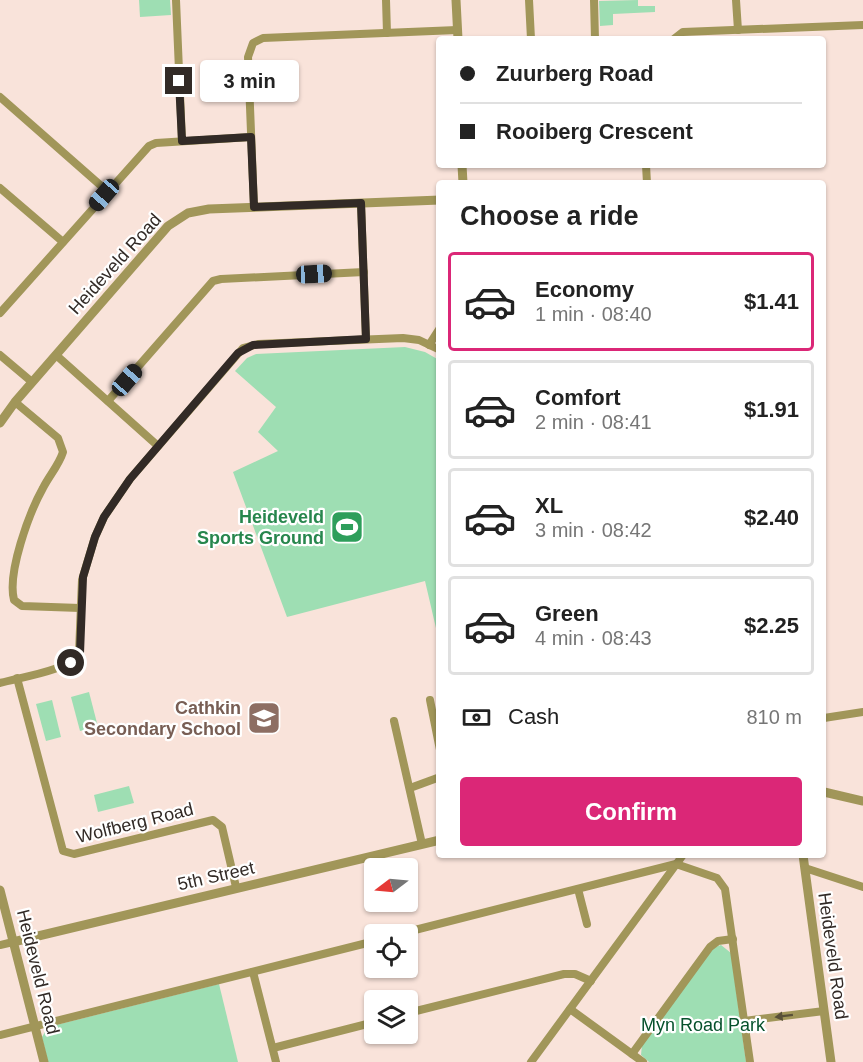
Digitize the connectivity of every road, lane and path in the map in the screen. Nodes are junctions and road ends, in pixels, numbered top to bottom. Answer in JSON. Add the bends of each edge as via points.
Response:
{"nodes":[{"id":1,"x":176,"y":0,"type":"edge"},
{"id":2,"x":386,"y":0,"type":"edge"},
{"id":3,"x":456,"y":0,"type":"edge"},
{"id":4,"x":529,"y":0,"type":"edge"},
{"id":5,"x":594,"y":0,"type":"edge"},
{"id":6,"x":736,"y":0,"type":"edge"},
{"id":7,"x":863,"y":25,"type":"edge"},
{"id":8,"x":738,"y":30,"type":"junction"},
{"id":9,"x":387,"y":33,"type":"junction"},
{"id":10,"x":458,"y":35,"type":"edge"},
{"id":11,"x":531,"y":36,"type":"edge"},
{"id":12,"x":595,"y":36,"type":"edge"},
{"id":13,"x":677,"y":36,"type":"edge"},
{"id":14,"x":0,"y":97,"type":"edge"},
{"id":15,"x":251,"y":137,"type":"junction"},
{"id":16,"x":182,"y":141,"type":"junction"},
{"id":17,"x":0,"y":188,"type":"edge"},
{"id":18,"x":108,"y":191,"type":"junction"},
{"id":19,"x":436,"y":200,"type":"edge"},
{"id":20,"x":361,"y":203,"type":"junction"},
{"id":21,"x":254,"y":207,"type":"junction"},
{"id":22,"x":63,"y":242,"type":"junction"},
{"id":23,"x":364,"y":272,"type":"junction"},
{"id":24,"x":0,"y":314,"type":"edge"},
{"id":25,"x":436,"y":334,"type":"edge"},
{"id":26,"x":366,"y":339,"type":"junction"},
{"id":27,"x":429,"y":345,"type":"junction"},
{"id":28,"x":436,"y":348,"type":"edge"},
{"id":29,"x":0,"y":355,"type":"edge"},
{"id":30,"x":56,"y":355,"type":"junction"},
{"id":31,"x":32,"y":382,"type":"junction"},
{"id":32,"x":108,"y":401,"type":"junction"},
{"id":33,"x":15,"y":402,"type":"junction"},
{"id":34,"x":0,"y":423,"type":"edge"},
{"id":35,"x":158,"y":446,"type":"junction"},
{"id":36,"x":80,"y":608,"type":"junction"},
{"id":37,"x":17,"y":678,"type":"junction"},
{"id":38,"x":0,"y":682,"type":"edge"},
{"id":39,"x":430,"y":700,"type":"dead end"},
{"id":40,"x":863,"y":712,"type":"edge"},
{"id":41,"x":826,"y":718,"type":"edge"},
{"id":42,"x":394,"y":721,"type":"dead end"},
{"id":43,"x":436,"y":730,"type":"edge"},
{"id":44,"x":436,"y":778,"type":"edge"},
{"id":45,"x":410,"y":788,"type":"junction"},
{"id":46,"x":826,"y":792,"type":"edge"},
{"id":47,"x":863,"y":801,"type":"edge"},
{"id":48,"x":436,"y":841,"type":"edge"},
{"id":49,"x":422,"y":844,"type":"junction"},
{"id":50,"x":680,"y":858,"type":"edge"},
{"id":51,"x":803,"y":858,"type":"edge"},
{"id":52,"x":676,"y":864,"type":"junction"},
{"id":53,"x":805,"y":868,"type":"junction"},
{"id":54,"x":236,"y":887,"type":"junction"},
{"id":55,"x":863,"y":887,"type":"edge"},
{"id":56,"x":578,"y":889,"type":"junction"},
{"id":57,"x":0,"y":890,"type":"edge"},
{"id":58,"x":587,"y":924,"type":"dead end"},
{"id":59,"x":418,"y":929,"type":"edge"},
{"id":60,"x":733,"y":939,"type":"junction"},
{"id":61,"x":13,"y":942,"type":"junction"},
{"id":62,"x":364,"y":944,"type":"edge"},
{"id":63,"x":0,"y":945,"type":"edge"},
{"id":64,"x":253,"y":972,"type":"junction"},
{"id":65,"x":591,"y":981,"type":"junction"},
{"id":66,"x":570,"y":1009,"type":"junction"},
{"id":67,"x":418,"y":1010,"type":"edge"},
{"id":68,"x":824,"y":1011,"type":"junction"},
{"id":69,"x":744,"y":1021,"type":"junction"},
{"id":70,"x":364,"y":1025,"type":"edge"},
{"id":71,"x":35,"y":1026,"type":"junction"},
{"id":72,"x":0,"y":1035,"type":"edge"},
{"id":73,"x":273,"y":1048,"type":"junction"},
{"id":74,"x":632,"y":1054,"type":"junction"},
{"id":75,"x":44,"y":1062,"type":"edge"},
{"id":76,"x":276,"y":1062,"type":"edge"},
{"id":77,"x":531,"y":1062,"type":"edge"},
{"id":78,"x":643,"y":1062,"type":"edge"},
{"id":79,"x":750,"y":1062,"type":"edge"},
{"id":80,"x":831,"y":1062,"type":"edge"}],
"edges":[{"from":1,"to":16,"type":"street"},
{"from":2,"to":9,"type":"street"},
{"from":3,"to":10,"type":"street"},
{"from":4,"to":11,"type":"street"},
{"from":5,"to":12,"type":"street"},
{"from":6,"to":8,"type":"street"},
{"from":7,"to":8,"type":"street"},
{"from":8,"to":13,"type":"street","via":[[682,32]]},
{"from":9,"to":10,"type":"street"},
{"from":9,"to":15,"type":"street","via":[[256,40],[248,53]]},
{"from":14,"to":18,"type":"street"},
{"from":15,"to":16,"type":"street"},
{"from":15,"to":21,"type":"street"},
{"from":16,"to":18,"type":"street","via":[[149,146]]},
{"from":17,"to":22,"type":"street"},
{"from":18,"to":22,"type":"street"},
{"from":19,"to":20,"type":"street","name":"Heideveld Road"},
{"from":20,"to":21,"type":"street","name":"Heideveld Road"},
{"from":20,"to":23,"type":"street"},
{"from":21,"to":30,"type":"street","name":"Heideveld Road","via":[[199,210],[175,220]]},
{"from":22,"to":24,"type":"street"},
{"from":23,"to":26,"type":"street"},
{"from":23,"to":32,"type":"street","via":[[213,281]]},
{"from":25,"to":27,"type":"street"},
{"from":26,"to":27,"type":"street","via":[[403,338]]},
{"from":26,"to":35,"type":"street","via":[[248,346]]},
{"from":27,"to":28,"type":"street"},
{"from":29,"to":31,"type":"street"},
{"from":30,"to":31,"type":"street","name":"Heideveld Road"},
{"from":30,"to":32,"type":"street"},
{"from":31,"to":33,"type":"street","name":"Heideveld Road"},
{"from":32,"to":35,"type":"street"},
{"from":33,"to":34,"type":"street","name":"Heideveld Road"},
{"from":33,"to":36,"type":"street","via":[[58,438],[63,452],[27,525],[12,590],[14,600],[22,606]]},
{"from":35,"to":36,"type":"street","via":[[104,517],[85,567]]},
{"from":36,"to":37,"type":"street","via":[[80,653],[76,659]]},
{"from":37,"to":38,"type":"street"},
{"from":37,"to":54,"type":"street","name":"Wolfberg Road","via":[[63,851],[74,854],[213,820],[222,827]]},
{"from":39,"to":43,"type":"street"},
{"from":40,"to":41,"type":"street"},
{"from":42,"to":45,"type":"street"},
{"from":44,"to":45,"type":"street"},
{"from":45,"to":49,"type":"street"},
{"from":46,"to":47,"type":"street"},
{"from":48,"to":49,"type":"street","name":"5th Street"},
{"from":49,"to":54,"type":"street","name":"5th Street"},
{"from":50,"to":52,"type":"street"},
{"from":51,"to":53,"type":"street","name":"Heideveld Road"},
{"from":52,"to":56,"type":"street"},
{"from":52,"to":60,"type":"street","via":[[722,882]]},
{"from":52,"to":65,"type":"street"},
{"from":53,"to":55,"type":"street"},
{"from":53,"to":68,"type":"street","name":"Heideveld Road"},
{"from":54,"to":61,"type":"street","name":"5th Street"},
{"from":56,"to":58,"type":"street"},
{"from":56,"to":59,"type":"street"},
{"from":57,"to":61,"type":"street","name":"Heideveld Road"},
{"from":60,"to":69,"type":"street"},
{"from":60,"to":74,"type":"street","via":[[712,945]]},
{"from":61,"to":63,"type":"street","name":"5th Street"},
{"from":61,"to":71,"type":"street","name":"Heideveld Road"},
{"from":62,"to":64,"type":"street"},
{"from":64,"to":71,"type":"street"},
{"from":64,"to":73,"type":"street"},
{"from":65,"to":66,"type":"street"},
{"from":65,"to":67,"type":"street","via":[[564,974]]},
{"from":66,"to":74,"type":"street"},
{"from":66,"to":77,"type":"street"},
{"from":68,"to":69,"type":"street","one_way":true},
{"from":68,"to":80,"type":"street","name":"Heideveld Road"},
{"from":69,"to":79,"type":"street"},
{"from":70,"to":73,"type":"street"},
{"from":71,"to":72,"type":"street"},
{"from":71,"to":75,"type":"street","name":"Heideveld Road"},
{"from":73,"to":76,"type":"street"},
{"from":74,"to":78,"type":"street"}]}
